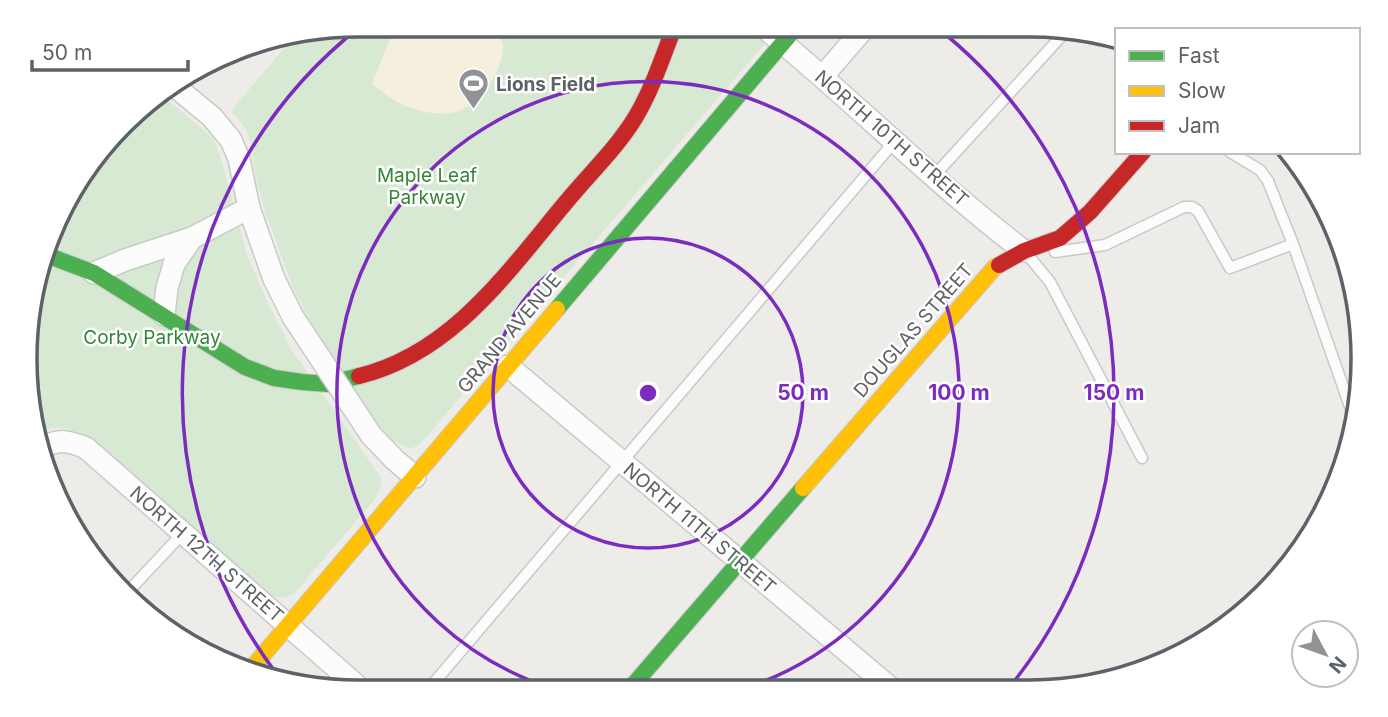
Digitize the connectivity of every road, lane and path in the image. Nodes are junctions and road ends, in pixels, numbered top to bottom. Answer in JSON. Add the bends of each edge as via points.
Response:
{"nodes":[{"id":1,"x":670,"y":37,"type":"edge"},
{"id":2,"x":777,"y":37,"type":"edge"},
{"id":3,"x":787,"y":37,"type":"edge"},
{"id":4,"x":857,"y":37,"type":"edge"},
{"id":5,"x":1059,"y":38,"type":"edge"},
{"id":6,"x":783,"y":42,"type":"junction"},
{"id":7,"x":822,"y":77,"type":"junction"},
{"id":8,"x":180,"y":91,"type":"edge"},
{"id":9,"x":894,"y":142,"type":"junction"},
{"id":10,"x":1141,"y":154,"type":"edge"},
{"id":11,"x":1233,"y":154,"type":"edge"},
{"id":12,"x":934,"y":176,"type":"junction"},
{"id":13,"x":249,"y":208,"type":"junction"},
{"id":14,"x":192,"y":238,"type":"junction"},
{"id":15,"x":1293,"y":244,"type":"junction"},
{"id":16,"x":1024,"y":251,"type":"junction"},
{"id":17,"x":53,"y":258,"type":"edge"},
{"id":18,"x":94,"y":273,"type":"junction"},
{"id":19,"x":164,"y":316,"type":"junction"},
{"id":20,"x":508,"y":366,"type":"junction"},
{"id":21,"x":1348,"y":401,"type":"edge"},
{"id":22,"x":49,"y":444,"type":"edge"},
{"id":23,"x":1142,"y":458,"type":"dead end"},
{"id":24,"x":622,"y":462,"type":"junction"},
{"id":25,"x":415,"y":477,"type":"junction"},
{"id":26,"x":183,"y":533,"type":"junction"},
{"id":27,"x":739,"y":561,"type":"junction"},
{"id":28,"x":132,"y":587,"type":"edge"},
{"id":29,"x":288,"y":625,"type":"junction"},
{"id":30,"x":256,"y":663,"type":"edge"},
{"id":31,"x":350,"y":680,"type":"edge"},
{"id":32,"x":436,"y":680,"type":"edge"},
{"id":33,"x":637,"y":680,"type":"edge"},
{"id":34,"x":881,"y":680,"type":"edge"}],
"edges":[{"from":1,"to":19,"type":"street","via":[[645,100],[621,139],[491,292],[455,327],[408,358],[328,384],[274,378],[244,367]]},
{"from":2,"to":6,"type":"street","name":"NORTH 10TH STREET"},
{"from":3,"to":6,"type":"street","name":"GRAND AVENUE"},
{"from":4,"to":7,"type":"street"},
{"from":5,"to":12,"type":"lane"},
{"from":6,"to":7,"type":"street","name":"NORTH 10TH STREET"},
{"from":6,"to":20,"type":"street","name":"GRAND AVENUE"},
{"from":7,"to":9,"type":"street","name":"NORTH 10TH STREET"},
{"from":8,"to":13,"type":"street","via":[[231,140]]},
{"from":9,"to":12,"type":"street","name":"NORTH 10TH STREET"},
{"from":9,"to":24,"type":"lane"},
{"from":10,"to":16,"type":"street","name":"DOUGLAS STREET","via":[[1060,238]]},
{"from":11,"to":15,"type":"lane","via":[[1268,181]]},
{"from":12,"to":16,"type":"street","name":"NORTH 10TH STREET"},
{"from":13,"to":14,"type":"street"},
{"from":13,"to":25,"type":"street","bridge":true,"via":[[293,317],[371,435]]},
{"from":14,"to":18,"type":"street"},
{"from":14,"to":19,"type":"street","via":[[174,264]]},
{"from":15,"to":16,"type":"lane","via":[[1230,268],[1198,211],[1184,207],[1105,245]]},
{"from":15,"to":21,"type":"lane"},
{"from":16,"to":23,"type":"lane","via":[[1050,282]]},
{"from":16,"to":27,"type":"street","name":"DOUGLAS STREET","via":[[995,267]]},
{"from":17,"to":18,"type":"street"},
{"from":18,"to":19,"type":"street"},
{"from":20,"to":24,"type":"street","name":"NORTH 11TH STREET"},
{"from":20,"to":25,"type":"street","name":"GRAND AVENUE"},
{"from":22,"to":26,"type":"street","name":"NORTH 12TH STREET","via":[[70,441],[86,448]]},
{"from":24,"to":27,"type":"street","name":"NORTH 11TH STREET"},
{"from":24,"to":32,"type":"lane"},
{"from":25,"to":29,"type":"street","name":"GRAND AVENUE"},
{"from":26,"to":28,"type":"lane"},
{"from":26,"to":29,"type":"street","name":"NORTH 12TH STREET"},
{"from":27,"to":33,"type":"street","name":"DOUGLAS STREET"},
{"from":27,"to":34,"type":"street","name":"NORTH 11TH STREET"},
{"from":29,"to":30,"type":"street","name":"GRAND AVENUE"},
{"from":29,"to":31,"type":"street","name":"NORTH 12TH STREET"}]}
